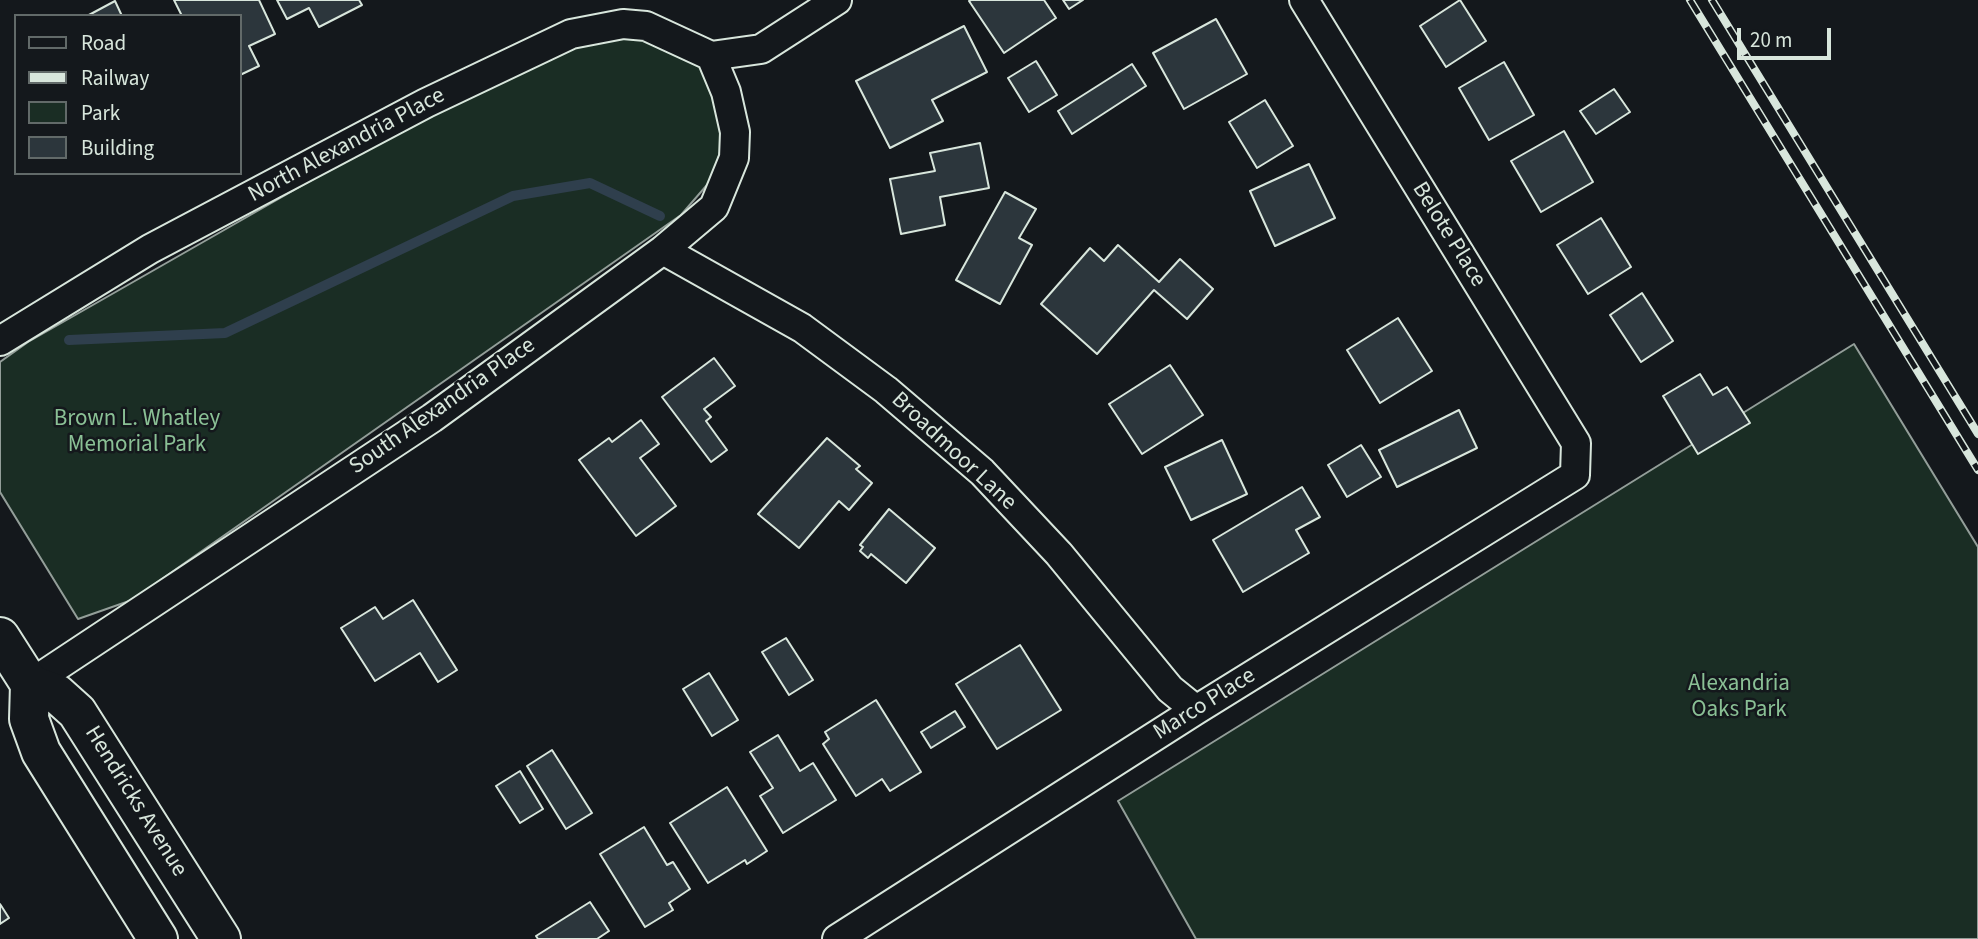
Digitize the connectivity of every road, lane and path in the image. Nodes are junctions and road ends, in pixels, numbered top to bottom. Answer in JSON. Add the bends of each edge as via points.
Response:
{"nodes":[{"id":1,"x":837,"y":0,"type":"edge"},
{"id":2,"x":1304,"y":0,"type":"edge"},
{"id":3,"x":711,"y":55,"type":"junction"},
{"id":4,"x":663,"y":250,"type":"junction"},
{"id":5,"x":0,"y":341,"type":"edge"},
{"id":6,"x":1575,"y":475,"type":"joint"},
{"id":7,"x":0,"y":637,"type":"edge"},
{"id":8,"x":30,"y":684,"type":"junction"},
{"id":9,"x":1196,"y":710,"type":"junction"},
{"id":10,"x":158,"y":939,"type":"edge"},
{"id":11,"x":221,"y":939,"type":"edge"},
{"id":12,"x":838,"y":939,"type":"edge"}],
"edges":[{"from":1,"to":3,"type":"street","via":[[761,49]]},
{"from":2,"to":6,"type":"street","name":"Belote Place","via":[[1576,443]]},
{"from":3,"to":4,"type":"street","name":"South Alexandria Place","via":[[732,111],[734,158],[714,208]]},
{"from":3,"to":5,"type":"street","name":"North Alexandria Place","via":[[646,26],[623,24],[570,34],[426,103],[150,249]]},
{"from":4,"to":8,"type":"street","name":"South Alexandria Place","via":[[432,418]]},
{"from":4,"to":9,"type":"street","name":"Broadmoor Lane","via":[[802,328],[886,390],[982,472],[1059,554],[1170,689]]},
{"from":6,"to":9,"type":"street","name":"Marco Place"},
{"from":7,"to":8,"type":"main road"},
{"from":8,"to":10,"type":"main road","via":[[29,719],[41,752]]},
{"from":8,"to":11,"type":"main road","name":"Hendricks Avenue","via":[[57,694],[77,712]]},
{"from":9,"to":12,"type":"street","name":"Marco Place"}]}
